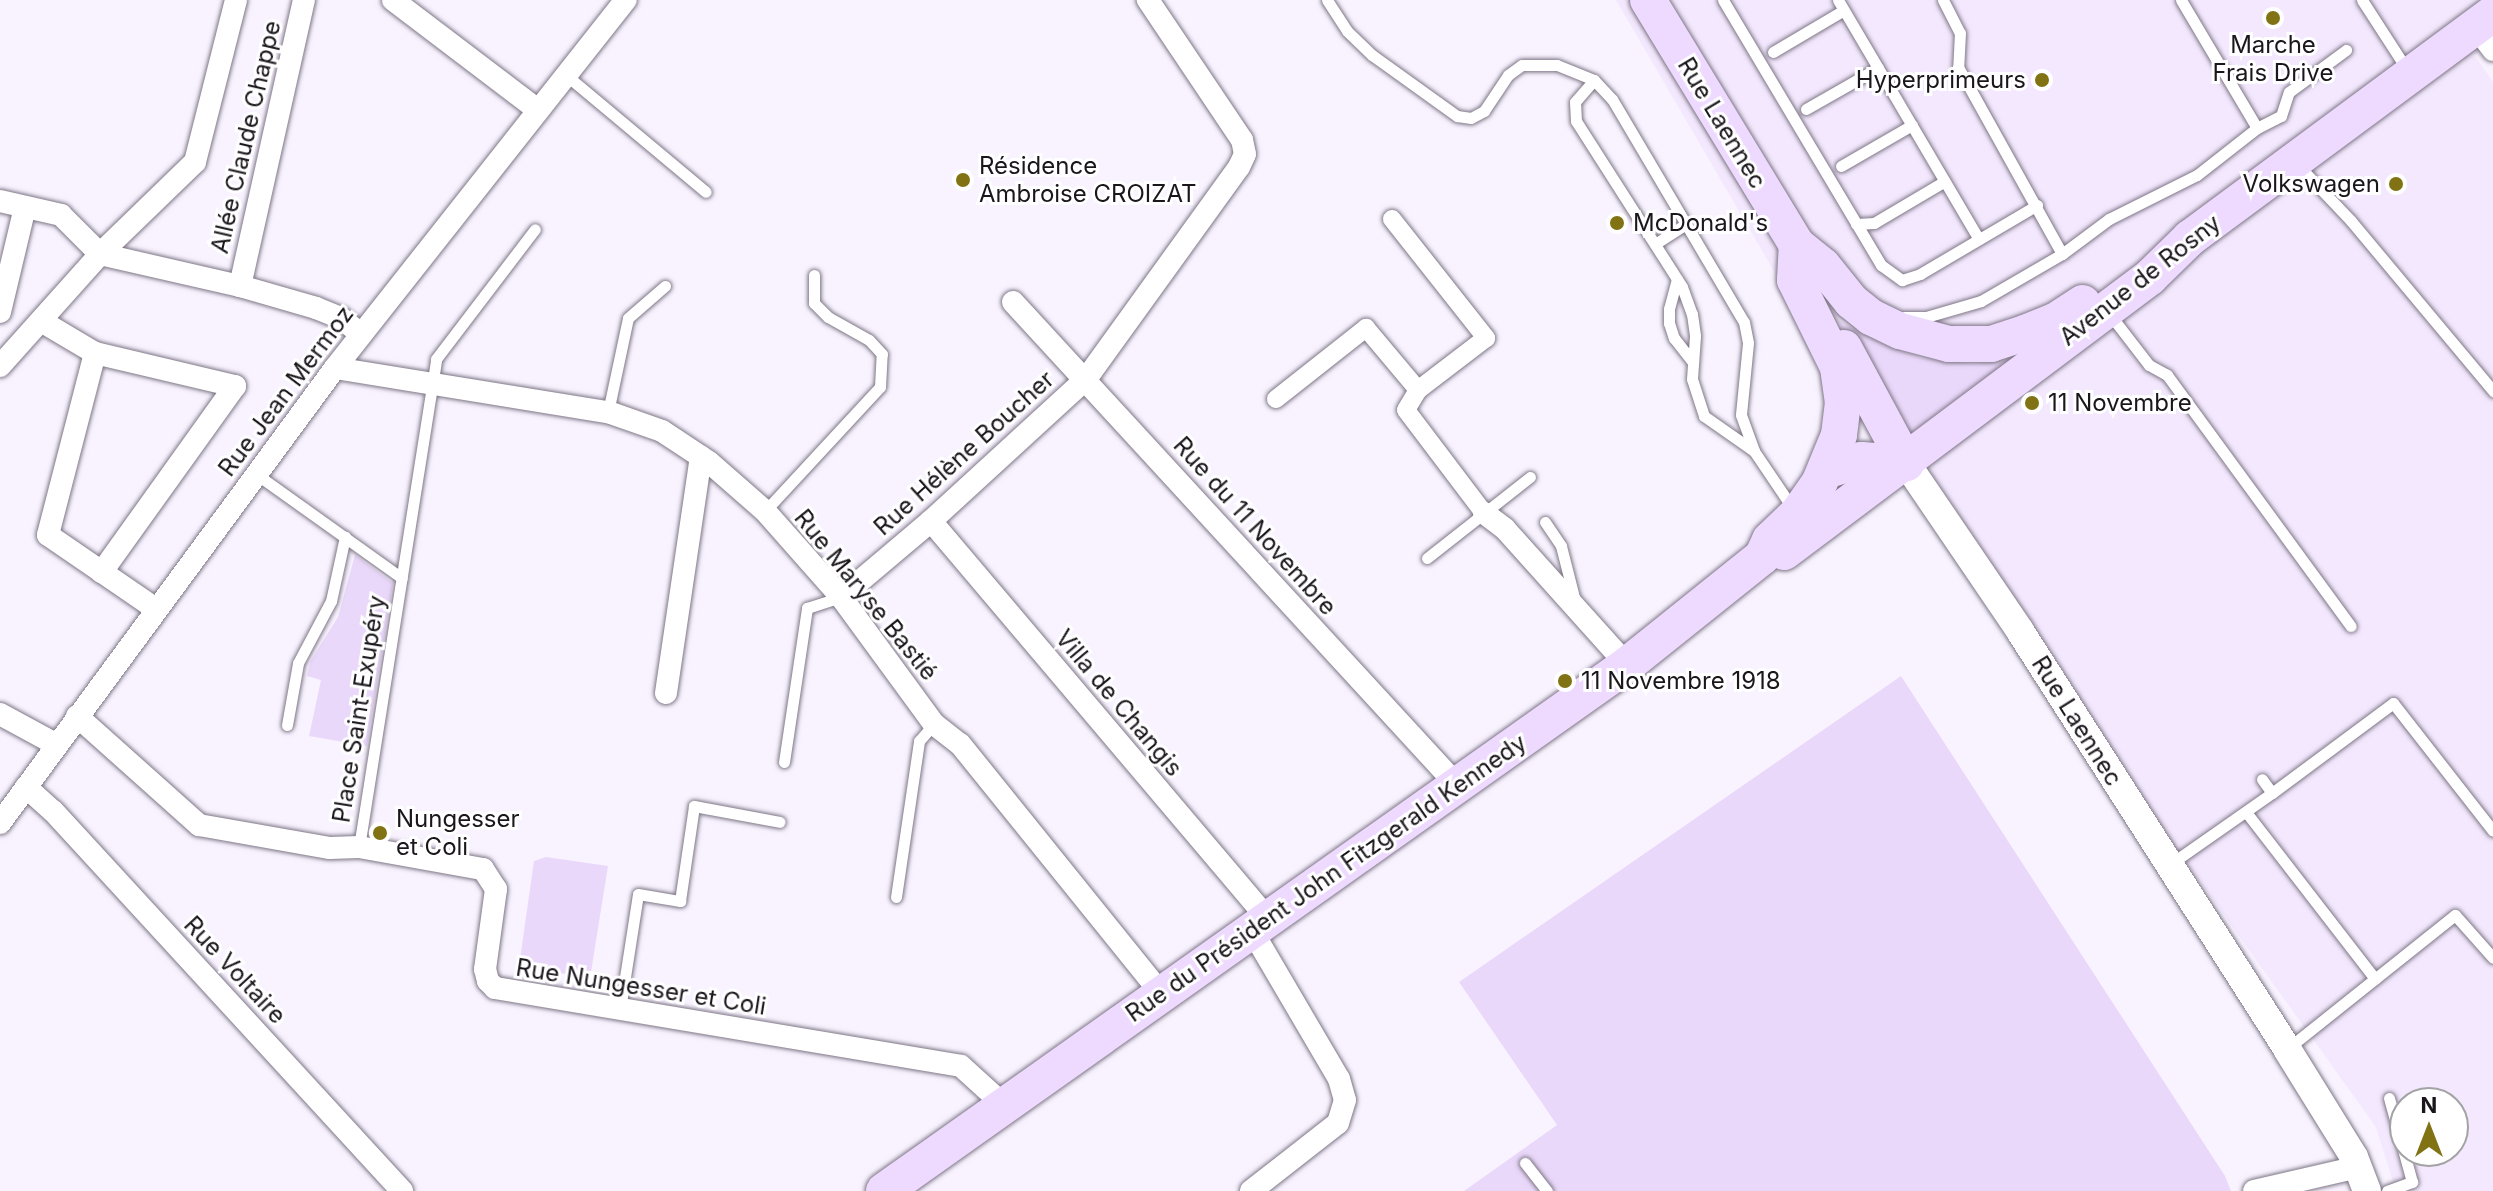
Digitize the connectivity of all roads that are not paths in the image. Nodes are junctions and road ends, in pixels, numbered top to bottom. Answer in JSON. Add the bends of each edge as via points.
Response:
{"nodes":[{"id":1,"x":236,"y":0,"type":"edge"},
{"id":2,"x":304,"y":0,"type":"edge"},
{"id":3,"x":393,"y":0,"type":"edge"},
{"id":4,"x":626,"y":0,"type":"edge"},
{"id":5,"x":1148,"y":0,"type":"edge"},
{"id":6,"x":1327,"y":0,"type":"edge"},
{"id":7,"x":1648,"y":0,"type":"edge"},
{"id":8,"x":1723,"y":0,"type":"edge"},
{"id":9,"x":1943,"y":0,"type":"edge"},
{"id":10,"x":2181,"y":0,"type":"edge"},
{"id":11,"x":2362,"y":0,"type":"edge"},
{"id":12,"x":1841,"y":5,"type":"edge"},
{"id":13,"x":2488,"y":25,"type":"edge"},
{"id":14,"x":2346,"y":50,"type":"dead end"},
{"id":15,"x":1773,"y":52,"type":"dead end"},
{"id":16,"x":1878,"y":68,"type":"junction"},
{"id":17,"x":566,"y":75,"type":"junction"},
{"id":18,"x":2410,"y":75,"type":"junction"},
{"id":19,"x":1594,"y":80,"type":"junction"},
{"id":20,"x":1806,"y":109,"type":"dead end"},
{"id":21,"x":538,"y":110,"type":"junction"},
{"id":22,"x":1912,"y":125,"type":"junction"},
{"id":23,"x":2257,"y":128,"type":"junction"},
{"id":24,"x":2294,"y":161,"type":"junction"},
{"id":25,"x":1841,"y":166,"type":"dead end"},
{"id":26,"x":1945,"y":181,"type":"junction"},
{"id":27,"x":706,"y":192,"type":"dead end"},
{"id":28,"x":0,"y":201,"type":"edge"},
{"id":29,"x":2037,"y":205,"type":"junction"},
{"id":30,"x":25,"y":207,"type":"junction"},
{"id":31,"x":1392,"y":219,"type":"dead end"},
{"id":32,"x":1686,"y":224,"type":"junction"},
{"id":33,"x":1856,"y":224,"type":"junction"},
{"id":34,"x":535,"y":229,"type":"dead end"},
{"id":35,"x":2190,"y":238,"type":"junction"},
{"id":36,"x":1979,"y":239,"type":"junction"},
{"id":37,"x":1655,"y":244,"type":"junction"},
{"id":38,"x":1797,"y":245,"type":"junction"},
{"id":39,"x":100,"y":254,"type":"junction"},
{"id":40,"x":2062,"y":254,"type":"junction"},
{"id":41,"x":814,"y":275,"type":"dead end"},
{"id":42,"x":1677,"y":279,"type":"junction"},
{"id":43,"x":240,"y":286,"type":"junction"},
{"id":44,"x":665,"y":286,"type":"dead end"},
{"id":45,"x":1013,"y":302,"type":"dead end"},
{"id":46,"x":2105,"y":308,"type":"junction"},
{"id":47,"x":0,"y":312,"type":"edge"},
{"id":48,"x":1871,"y":317,"type":"junction"},
{"id":49,"x":41,"y":321,"type":"junction"},
{"id":50,"x":361,"y":334,"type":"junction"},
{"id":51,"x":95,"y":353,"type":"junction"},
{"id":52,"x":1692,"y":362,"type":"junction"},
{"id":53,"x":0,"y":366,"type":"edge"},
{"id":54,"x":335,"y":368,"type":"junction"},
{"id":55,"x":1086,"y":379,"type":"junction"},
{"id":56,"x":432,"y":382,"type":"junction"},
{"id":57,"x":1418,"y":390,"type":"junction"},
{"id":58,"x":2493,"y":391,"type":"edge"},
{"id":59,"x":1276,"y":399,"type":"dead end"},
{"id":60,"x":608,"y":412,"type":"junction"},
{"id":61,"x":1754,"y":451,"type":"junction"},
{"id":62,"x":701,"y":457,"type":"junction"},
{"id":63,"x":1906,"y":463,"type":"junction"},
{"id":64,"x":1825,"y":471,"type":"junction"},
{"id":65,"x":256,"y":474,"type":"junction"},
{"id":66,"x":1530,"y":477,"type":"dead end"},
{"id":67,"x":765,"y":511,"type":"junction"},
{"id":68,"x":1484,"y":513,"type":"junction"},
{"id":69,"x":1798,"y":513,"type":"junction"},
{"id":70,"x":931,"y":521,"type":"junction"},
{"id":71,"x":1545,"y":522,"type":"dead end"},
{"id":72,"x":345,"y":537,"type":"junction"},
{"id":73,"x":1762,"y":557,"type":"junction"},
{"id":74,"x":1427,"y":558,"type":"dead end"},
{"id":75,"x":102,"y":572,"type":"junction"},
{"id":76,"x":402,"y":578,"type":"junction"},
{"id":77,"x":841,"y":597,"type":"junction"},
{"id":78,"x":1576,"y":605,"type":"junction"},
{"id":79,"x":156,"y":609,"type":"junction"},
{"id":80,"x":2351,"y":626,"type":"dead end"},
{"id":81,"x":1627,"y":665,"type":"junction"},
{"id":82,"x":666,"y":693,"type":"dead end"},
{"id":83,"x":0,"y":714,"type":"edge"},
{"id":84,"x":77,"y":716,"type":"junction"},
{"id":85,"x":934,"y":724,"type":"junction"},
{"id":86,"x":287,"y":725,"type":"dead end"},
{"id":87,"x":57,"y":745,"type":"junction"},
{"id":88,"x":784,"y":762,"type":"dead end"},
{"id":89,"x":2262,"y":779,"type":"dead end"},
{"id":90,"x":1457,"y":785,"type":"junction"},
{"id":91,"x":26,"y":787,"type":"junction"},
{"id":92,"x":2272,"y":793,"type":"junction"},
{"id":93,"x":2246,"y":812,"type":"junction"},
{"id":94,"x":780,"y":822,"type":"dead end"},
{"id":95,"x":0,"y":823,"type":"edge"},
{"id":96,"x":2493,"y":831,"type":"edge"},
{"id":97,"x":359,"y":847,"type":"junction"},
{"id":98,"x":2168,"y":866,"type":"junction"},
{"id":99,"x":896,"y":897,"type":"dead end"},
{"id":100,"x":1260,"y":925,"type":"junction"},
{"id":101,"x":2493,"y":958,"type":"edge"},
{"id":102,"x":2375,"y":979,"type":"junction"},
{"id":103,"x":1162,"y":994,"type":"junction"},
{"id":104,"x":620,"y":1010,"type":"junction"},
{"id":105,"x":2287,"y":1049,"type":"junction"},
{"id":106,"x":1005,"y":1106,"type":"junction"},
{"id":107,"x":1525,"y":1163,"type":"dead end"},
{"id":108,"x":2408,"y":1167,"type":"edge"},
{"id":109,"x":2363,"y":1179,"type":"edge"},
{"id":110,"x":402,"y":1191,"type":"edge"},
{"id":111,"x":884,"y":1191,"type":"edge"},
{"id":112,"x":1251,"y":1191,"type":"edge"},
{"id":113,"x":1547,"y":1191,"type":"edge"},
{"id":114,"x":2254,"y":1191,"type":"edge"},
{"id":115,"x":2387,"y":1191,"type":"edge"}],
"edges":[{"from":1,"to":39,"type":"street","via":[[195,162]]},
{"from":2,"to":43,"type":"street","name":"Allée Claude Chappe"},
{"from":3,"to":21,"type":"street"},
{"from":4,"to":17,"type":"street","name":"Rue Jean Mermoz"},
{"from":5,"to":55,"type":"street","name":"Rue Hélène Boucher","via":[[1235,130],[1245,154]]},
{"from":6,"to":19,"type":"lane","via":[[1347,31],[1372,55],[1457,116],[1471,118],[1484,111],[1508,75],[1522,65],[1557,65]]},
{"from":7,"to":38,"type":"main road","name":"Rue Laennec"},
{"from":8,"to":33,"type":"lane"},
{"from":9,"to":29,"type":"lane","via":[[1960,33],[1958,67]]},
{"from":10,"to":23,"type":"lane"},
{"from":11,"to":18,"type":"lane"},
{"from":12,"to":15,"type":"lane"},
{"from":12,"to":16,"type":"lane"},
{"from":13,"to":18,"type":"main road","name":"Avenue de Rosny"},
{"from":14,"to":23,"type":"lane","via":[[2289,92],[2281,116]]},
{"from":16,"to":20,"type":"lane"},
{"from":16,"to":22,"type":"lane"},
{"from":17,"to":21,"type":"street","name":"Rue Jean Mermoz"},
{"from":17,"to":27,"type":"lane"},
{"from":18,"to":24,"type":"main road","name":"Avenue de Rosny"},
{"from":19,"to":32,"type":"lane","via":[[1612,99]]},
{"from":19,"to":37,"type":"lane","via":[[1575,102],[1576,121]]},
{"from":21,"to":50,"type":"street","name":"Rue Jean Mermoz"},
{"from":22,"to":25,"type":"lane"},
{"from":22,"to":26,"type":"lane"},
{"from":23,"to":40,"type":"lane","via":[[2197,175],[2109,219]]},
{"from":24,"to":35,"type":"main road","name":"Avenue de Rosny"},
{"from":24,"to":58,"type":"lane"},
{"from":26,"to":33,"type":"lane","via":[[1874,223]]},
{"from":26,"to":36,"type":"lane"},
{"from":28,"to":30,"type":"street"},
{"from":29,"to":36,"type":"lane"},
{"from":29,"to":40,"type":"lane"},
{"from":30,"to":39,"type":"street","via":[[61,215]]},
{"from":30,"to":47,"type":"street"},
{"from":31,"to":57,"type":"street","via":[[1486,338]]},
{"from":32,"to":37,"type":"lane"},
{"from":32,"to":61,"type":"lane","via":[[1744,322],[1748,343],[1741,415]]},
{"from":33,"to":36,"type":"lane","via":[[1881,265],[1902,280]]},
{"from":34,"to":56,"type":"lane","name":"Place Saint-Exupéry","via":[[436,359]]},
{"from":35,"to":46,"type":"main road","name":"Avenue de Rosny","via":[[2150,277]]},
{"from":35,"to":48,"type":"main road","name":"Rue Laennec","via":[[2055,321],[1991,344],[1921,338]]},
{"from":37,"to":42,"type":"lane"},
{"from":38,"to":48,"type":"main road","name":"Rue Laennec"},
{"from":38,"to":63,"type":"main road","name":"Rue Laennec","via":[[1804,273]]},
{"from":38,"to":64,"type":"main road","via":[[1795,280],[1827,341],[1843,403],[1839,435]]},
{"from":39,"to":43,"type":"street"},
{"from":39,"to":49,"type":"street"},
{"from":40,"to":48,"type":"lane","via":[[1981,301],[1926,317]]},
{"from":41,"to":67,"type":"lane","via":[[814,303],[882,354],[880,387]]},
{"from":42,"to":52,"type":"lane","via":[[1692,314]]},
{"from":42,"to":52,"type":"lane","via":[[1669,323]]},
{"from":43,"to":50,"type":"street","via":[[316,308]]},
{"from":44,"to":60,"type":"lane","via":[[628,318]]},
{"from":45,"to":55,"type":"street","name":"Rue du 11 Novembre"},
{"from":46,"to":63,"type":"main road","name":"Avenue de Rosny"},
{"from":46,"to":80,"type":"lane","via":[[2149,365],[2167,375]]},
{"from":49,"to":51,"type":"street"},
{"from":49,"to":53,"type":"street"},
{"from":50,"to":54,"type":"street","name":"Rue Jean Mermoz"},
{"from":51,"to":75,"type":"street","via":[[48,535]]},
{"from":51,"to":75,"type":"street","via":[[235,386]]},
{"from":52,"to":61,"type":"lane","via":[[1704,416]]},
{"from":54,"to":56,"type":"street","name":"Rue Maryse Bastié"},
{"from":54,"to":65,"type":"street","name":"Rue Jean Mermoz"},
{"from":55,"to":70,"type":"street","name":"Rue Hélène Boucher"},
{"from":55,"to":90,"type":"street","name":"Rue du 11 Novembre"},
{"from":56,"to":60,"type":"street","name":"Rue Maryse Bastié"},
{"from":56,"to":76,"type":"lane","name":"Place Saint-Exupéry"},
{"from":57,"to":59,"type":"street","via":[[1366,328]]},
{"from":57,"to":68,"type":"street","via":[[1406,410]]},
{"from":60,"to":62,"type":"street","name":"Rue Maryse Bastié","via":[[662,431]]},
{"from":61,"to":69,"type":"lane"},
{"from":62,"to":67,"type":"street","name":"Rue Maryse Bastié"},
{"from":62,"to":82,"type":"street"},
{"from":63,"to":64,"type":"main road","via":[[1861,460]]},
{"from":63,"to":73,"type":"main road","name":"Avenue de Rosny","via":[[1782,554]]},
{"from":63,"to":98,"type":"street","name":"Rue Laennec","via":[[2020,631]]},
{"from":64,"to":69,"type":"main road"},
{"from":65,"to":72,"type":"lane","name":"Place Saint-Exupéry"},
{"from":65,"to":79,"type":"street","name":"Rue Jean Mermoz"},
{"from":66,"to":68,"type":"lane"},
{"from":67,"to":77,"type":"street","name":"Rue Maryse Bastié"},
{"from":68,"to":74,"type":"lane"},
{"from":68,"to":78,"type":"street"},
{"from":69,"to":73,"type":"main road","via":[[1770,540]]},
{"from":70,"to":77,"type":"street","name":"Rue Hélène Boucher"},
{"from":70,"to":100,"type":"street","name":"Villa de Changis"},
{"from":71,"to":78,"type":"lane","via":[[1561,546]]},
{"from":72,"to":76,"type":"lane","name":"Place Saint-Exupéry"},
{"from":72,"to":86,"type":"lane","name":"Place Saint-Exupéry","via":[[331,601],[298,663]]},
{"from":73,"to":81,"type":"main road","name":"Rue du Président John Fitzgerald Kennedy"},
{"from":75,"to":79,"type":"street"},
{"from":76,"to":97,"type":"lane","name":"Place Saint-Exupéry"},
{"from":77,"to":85,"type":"street","name":"Rue Maryse Bastié"},
{"from":77,"to":88,"type":"lane","via":[[807,608]]},
{"from":78,"to":81,"type":"street"},
{"from":79,"to":84,"type":"street","name":"Rue Jean Mermoz"},
{"from":81,"to":90,"type":"main road","name":"Rue du Président John Fitzgerald Kennedy"},
{"from":83,"to":87,"type":"street"},
{"from":84,"to":87,"type":"street","name":"Rue Jean Mermoz"},
{"from":84,"to":97,"type":"street","name":"Rue Nungesser et Coli","via":[[192,822],[330,848]]},
{"from":85,"to":99,"type":"lane","via":[[919,741]]},
{"from":85,"to":103,"type":"street","name":"Rue Maryse Bastié","via":[[960,744]]},
{"from":87,"to":91,"type":"street","name":"Rue Jean Mermoz"},
{"from":89,"to":92,"type":"lane"},
{"from":90,"to":100,"type":"main road","name":"Rue du Président John Fitzgerald Kennedy"},
{"from":91,"to":95,"type":"street","name":"Rue Jean Mermoz"},
{"from":91,"to":110,"type":"street","name":"Rue Voltaire"},
{"from":92,"to":93,"type":"lane"},
{"from":92,"to":96,"type":"lane","via":[[2393,703]]},
{"from":93,"to":98,"type":"lane"},
{"from":93,"to":102,"type":"lane"},
{"from":94,"to":104,"type":"lane","via":[[694,806],[680,901],[638,894]]},
{"from":97,"to":104,"type":"street","name":"Rue Nungesser et Coli","via":[[471,864],[488,873],[496,901],[485,969],[495,988]]},
{"from":98,"to":105,"type":"street","name":"Rue Laennec"},
{"from":100,"to":103,"type":"main road","name":"Rue du Président John Fitzgerald Kennedy"},
{"from":100,"to":112,"type":"street","name":"Villa de Changis","via":[[1345,1100],[1338,1123]]},
{"from":101,"to":102,"type":"lane","via":[[2455,915]]},
{"from":102,"to":105,"type":"lane"},
{"from":103,"to":106,"type":"main road","name":"Rue du Président John Fitzgerald Kennedy"},
{"from":104,"to":106,"type":"street","name":"Rue Nungesser et Coli","via":[[961,1066]]},
{"from":105,"to":109,"type":"street","name":"Rue Laennec"},
{"from":106,"to":111,"type":"main road","name":"Rue du Président John Fitzgerald Kennedy"},
{"from":107,"to":113,"type":"lane"},
{"from":108,"to":115,"type":"lane","via":[[2412,1182]]},
{"from":109,"to":114,"type":"street"}]}
